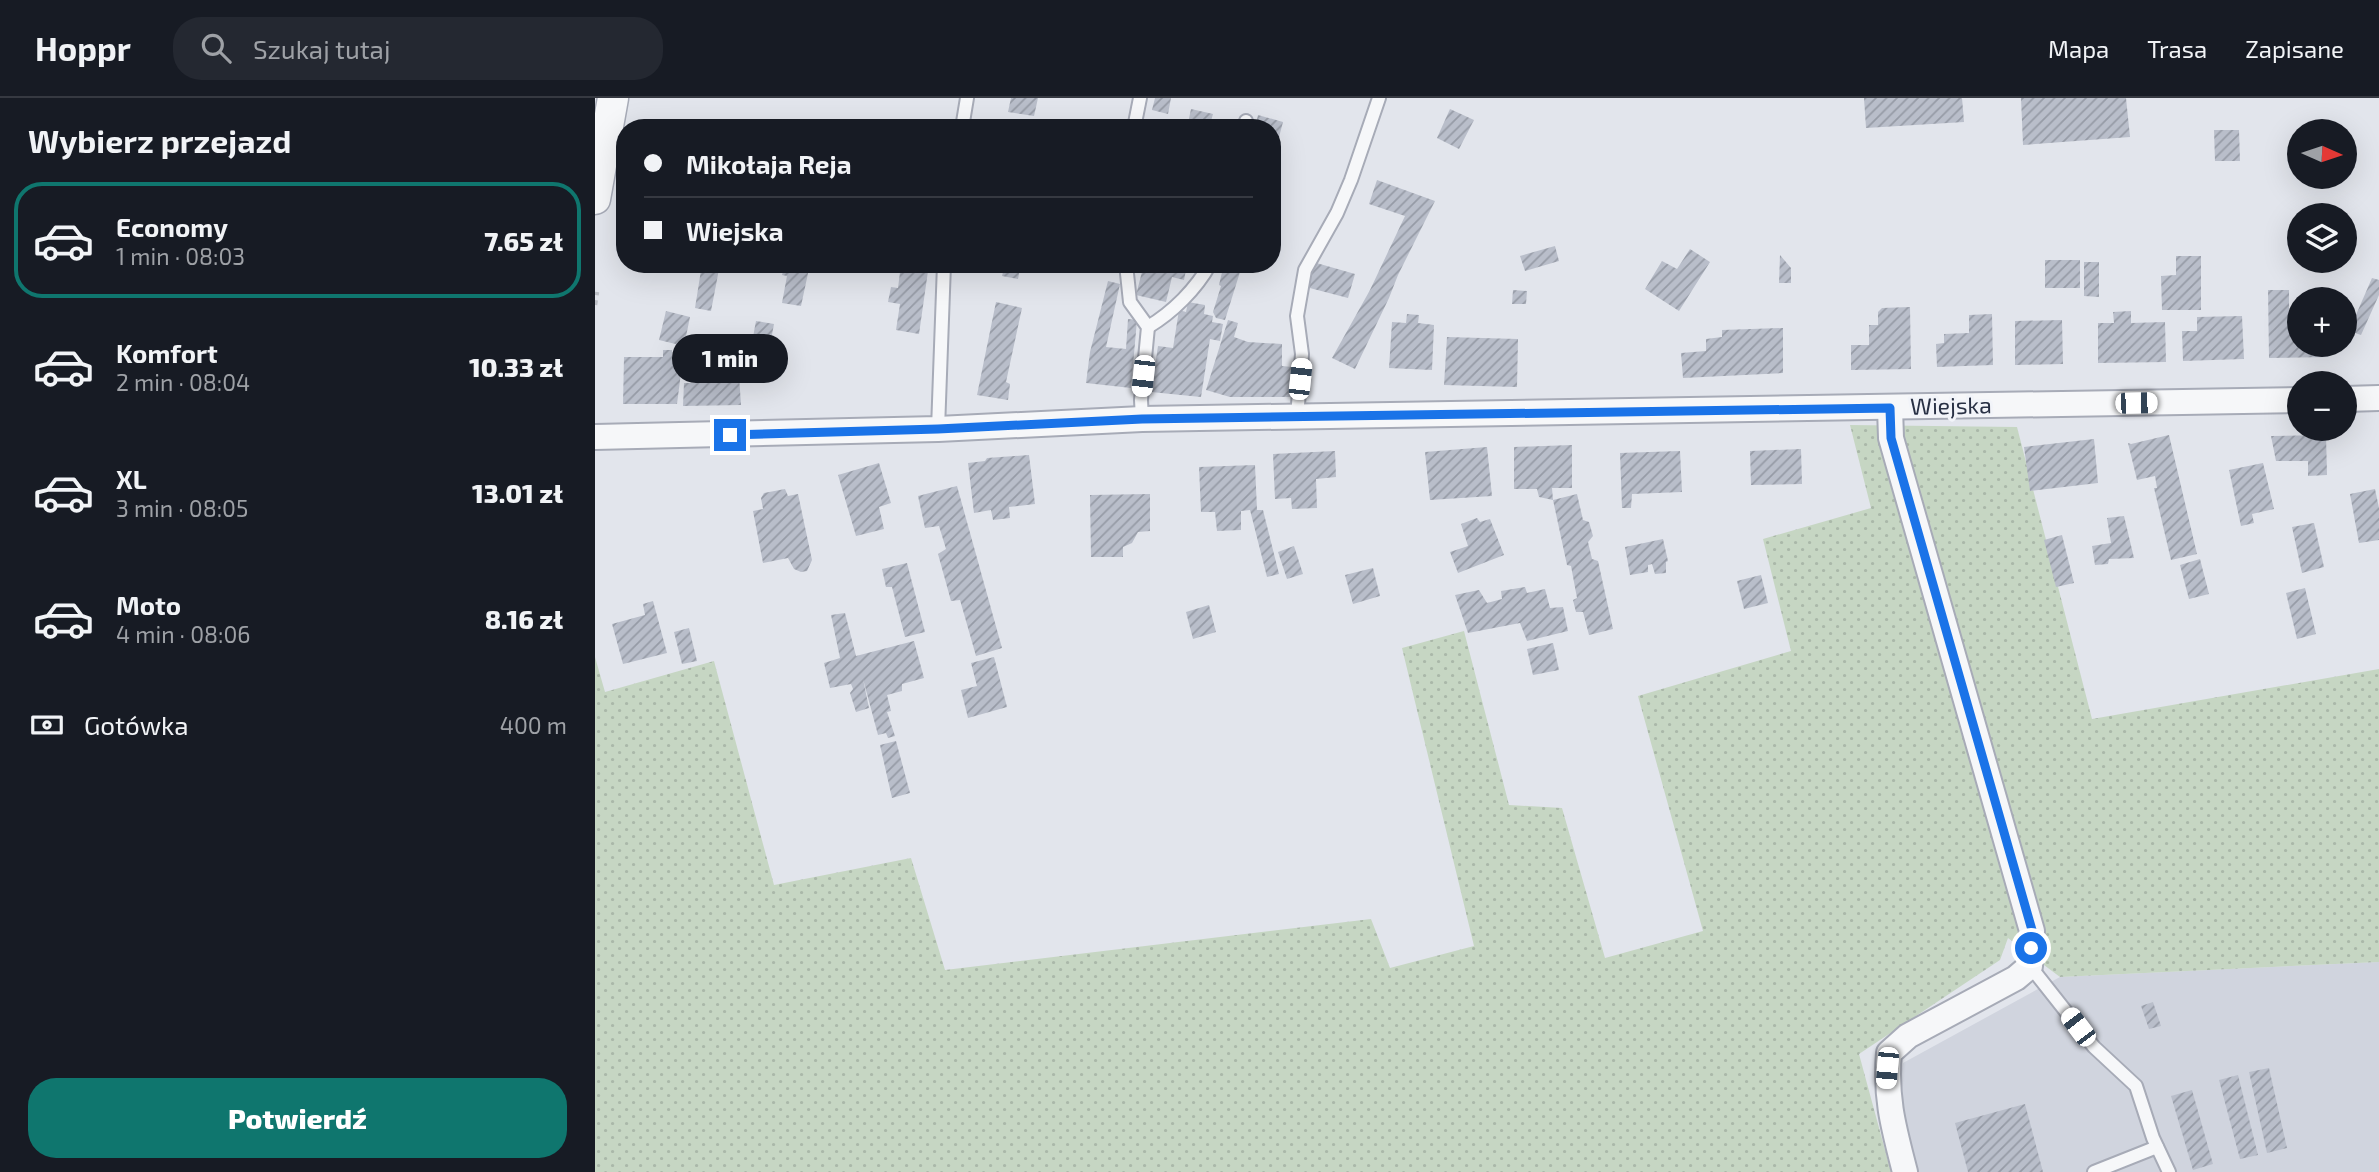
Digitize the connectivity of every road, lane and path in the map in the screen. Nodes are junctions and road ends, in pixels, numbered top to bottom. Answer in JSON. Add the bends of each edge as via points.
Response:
{"nodes":[{"id":1,"x":613,"y":98,"type":"edge"},
{"id":2,"x":967,"y":98,"type":"edge"},
{"id":3,"x":1140,"y":98,"type":"edge"},
{"id":4,"x":1379,"y":98,"type":"edge"},
{"id":5,"x":964,"y":119,"type":"edge"},
{"id":6,"x":1136,"y":119,"type":"edge"},
{"id":7,"x":595,"y":199,"type":"edge"},
{"id":8,"x":944,"y":273,"type":"edge"},
{"id":9,"x":1127,"y":273,"type":"edge"},
{"id":10,"x":1205,"y":273,"type":"edge"},
{"id":11,"x":597,"y":292,"type":"dead end"},
{"id":12,"x":595,"y":305,"type":"edge"},
{"id":13,"x":1148,"y":327,"type":"junction"},
{"id":14,"x":2379,"y":398,"type":"edge"},
{"id":15,"x":2357,"y":399,"type":"edge"},
{"id":16,"x":2287,"y":400,"type":"edge"},
{"id":17,"x":1890,"y":408,"type":"junction"},
{"id":18,"x":1297,"y":417,"type":"junction"},
{"id":19,"x":1142,"y":419,"type":"junction"},
{"id":20,"x":938,"y":429,"type":"junction"},
{"id":21,"x":595,"y":437,"type":"edge"},
{"id":22,"x":2030,"y":966,"type":"junction"},
{"id":23,"x":2157,"y":1147,"type":"junction"},
{"id":24,"x":1905,"y":1172,"type":"edge"},
{"id":25,"x":2094,"y":1172,"type":"edge"},
{"id":26,"x":2169,"y":1172,"type":"edge"}],
"edges":[{"from":1,"to":7,"type":"street"},
{"from":2,"to":5,"type":"lane"},
{"from":3,"to":6,"type":"lane"},
{"from":4,"to":18,"type":"lane","via":[[1337,213],[1305,270],[1297,316],[1302,354]]},
{"from":8,"to":20,"type":"lane"},
{"from":9,"to":13,"type":"lane","via":[[1130,302]]},
{"from":10,"to":13,"type":"lane","via":[[1162,319]]},
{"from":11,"to":12,"type":"path"},
{"from":13,"to":19,"type":"lane"},
{"from":14,"to":15,"type":"street"},
{"from":16,"to":17,"type":"street","name":"Wiejska"},
{"from":17,"to":18,"type":"street","name":"Wiejska"},
{"from":17,"to":22,"type":"street","via":[[1891,438],[2032,930]]},
{"from":18,"to":19,"type":"street","name":"Wiejska"},
{"from":19,"to":20,"type":"street","name":"Wiejska"},
{"from":20,"to":21,"type":"street","name":"Wiejska"},
{"from":22,"to":23,"type":"lane","via":[[2094,1047],[2136,1086]]},
{"from":22,"to":24,"type":"street","via":[[1908,1036],[1889,1053],[1890,1114]]},
{"from":23,"to":25,"type":"lane"},
{"from":23,"to":26,"type":"lane"}]}
